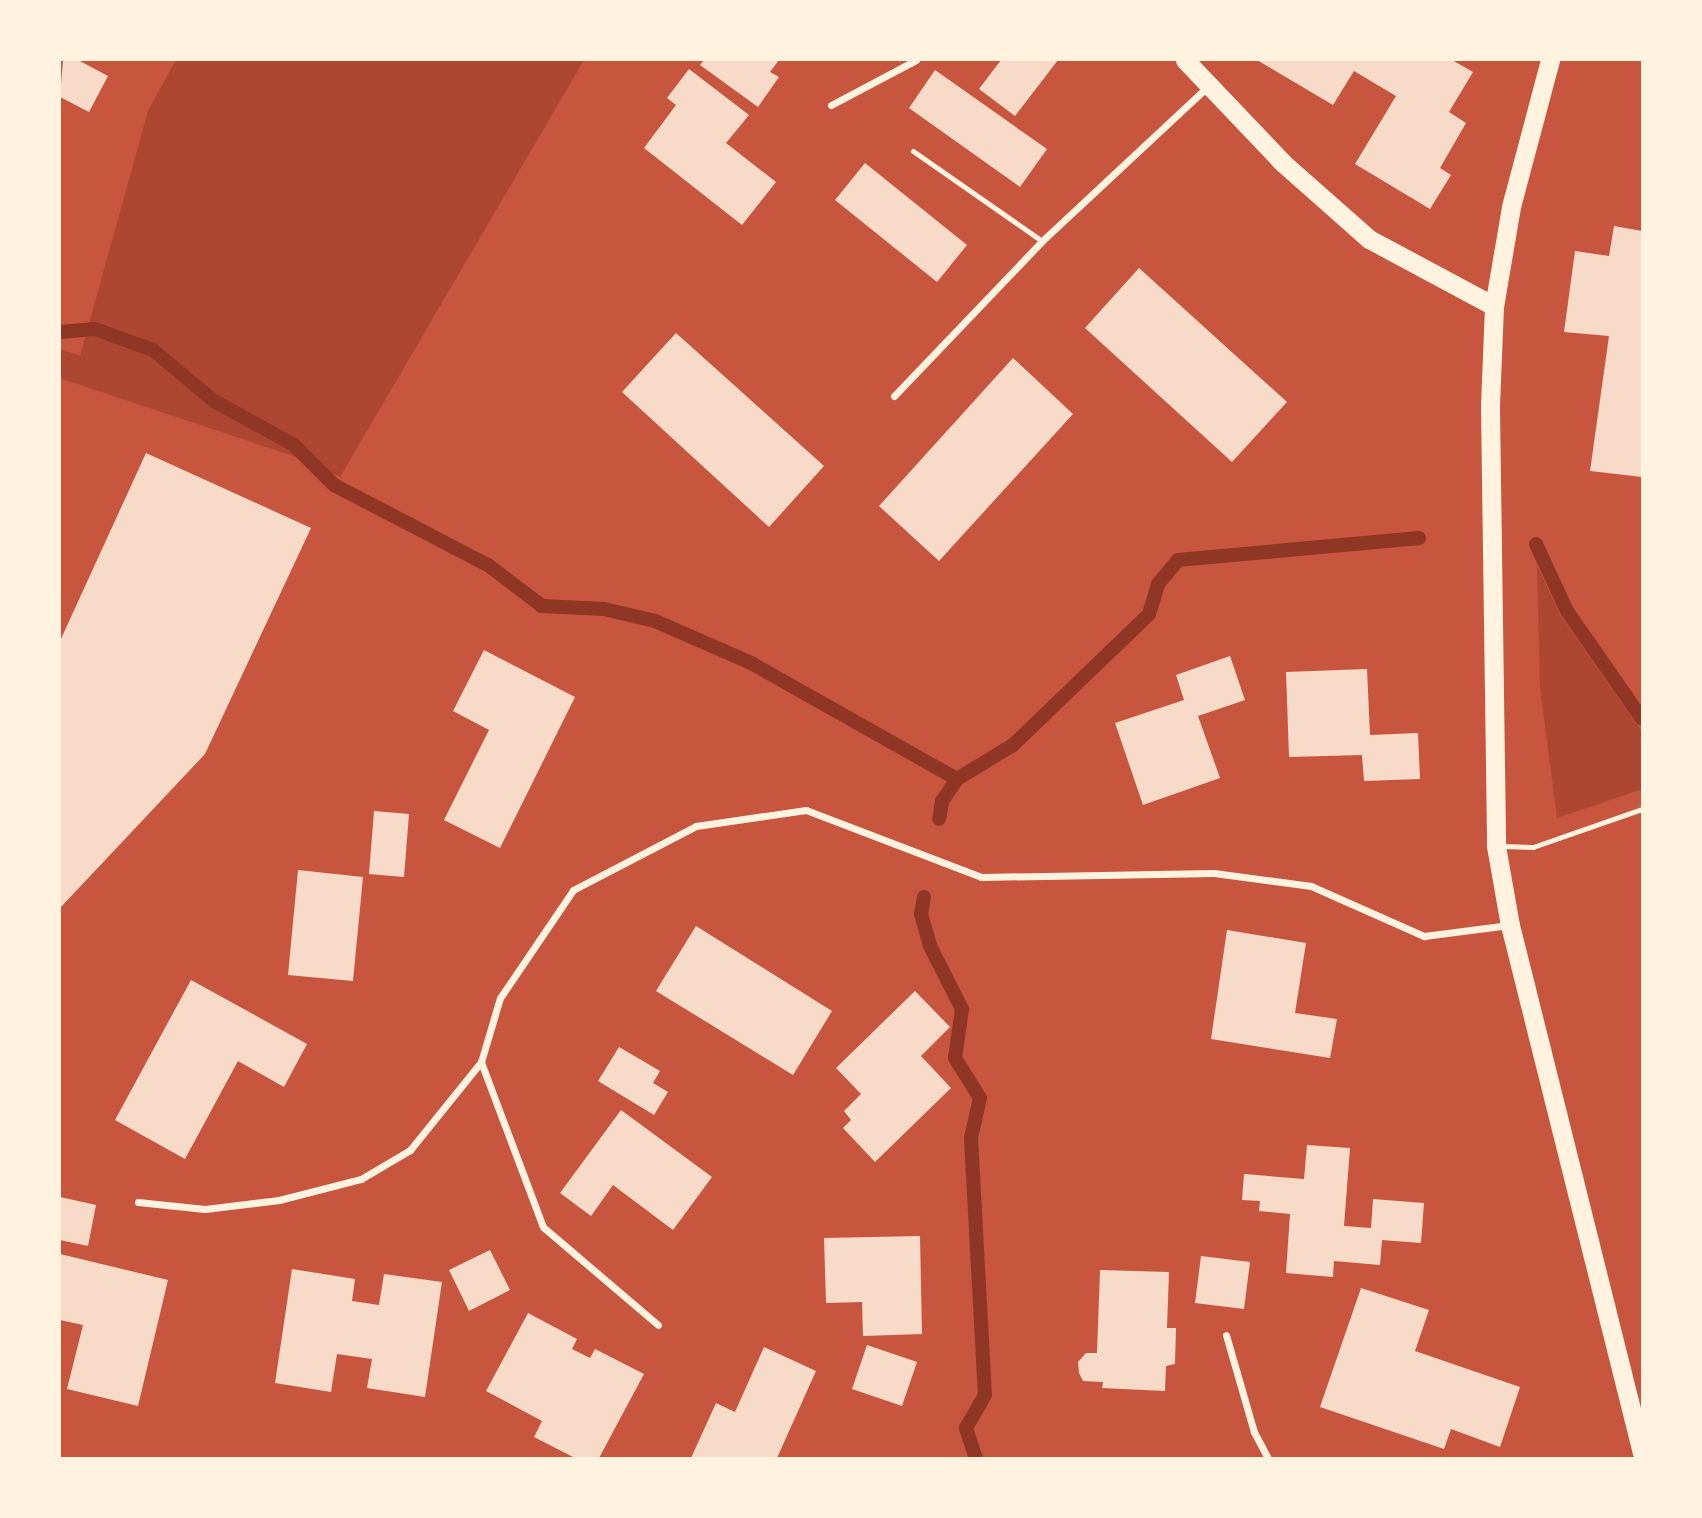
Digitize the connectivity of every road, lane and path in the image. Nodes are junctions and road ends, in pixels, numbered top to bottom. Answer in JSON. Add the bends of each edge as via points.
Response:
{"nodes":[{"id":1,"x":916,"y":60,"type":"edge"},
{"id":2,"x":1185,"y":60,"type":"edge"},
{"id":3,"x":1549,"y":60,"type":"edge"},
{"id":4,"x":1208,"y":86,"type":"junction"},
{"id":5,"x":831,"y":105,"type":"dead end"},
{"id":6,"x":913,"y":151,"type":"dead end"},
{"id":7,"x":1042,"y":242,"type":"junction"},
{"id":8,"x":1494,"y":306,"type":"junction"},
{"id":9,"x":894,"y":396,"type":"dead end"},
{"id":10,"x":1643,"y":809,"type":"edge"},
{"id":11,"x":1496,"y":846,"type":"junction"},
{"id":12,"x":1510,"y":925,"type":"junction"},
{"id":13,"x":481,"y":1062,"type":"junction"},
{"id":14,"x":138,"y":1202,"type":"dead end"},
{"id":15,"x":658,"y":1325,"type":"dead end"},
{"id":16,"x":1226,"y":1335,"type":"dead end"},
{"id":17,"x":1643,"y":1453,"type":"edge"},
{"id":18,"x":1268,"y":1458,"type":"edge"}],
"edges":[{"from":1,"to":5,"type":"street"},
{"from":2,"to":4,"type":"highway"},
{"from":3,"to":8,"type":"highway","via":[[1511,207]]},
{"from":4,"to":7,"type":"street"},
{"from":4,"to":8,"type":"highway","via":[[1283,163],[1369,239]]},
{"from":6,"to":7,"type":"lane"},
{"from":7,"to":9,"type":"street"},
{"from":8,"to":11,"type":"highway","via":[[1490,421]]},
{"from":10,"to":11,"type":"lane","via":[[1533,847]]},
{"from":11,"to":12,"type":"highway"},
{"from":12,"to":13,"type":"street","via":[[1424,936],[1311,887],[1214,873],[981,877],[806,810],[696,826],[573,890],[500,998]]},
{"from":12,"to":17,"type":"highway"},
{"from":13,"to":14,"type":"street","via":[[410,1150],[361,1179],[279,1200],[205,1209]]},
{"from":13,"to":15,"type":"street","via":[[543,1227]]},
{"from":16,"to":18,"type":"street","via":[[1254,1433]]}]}
